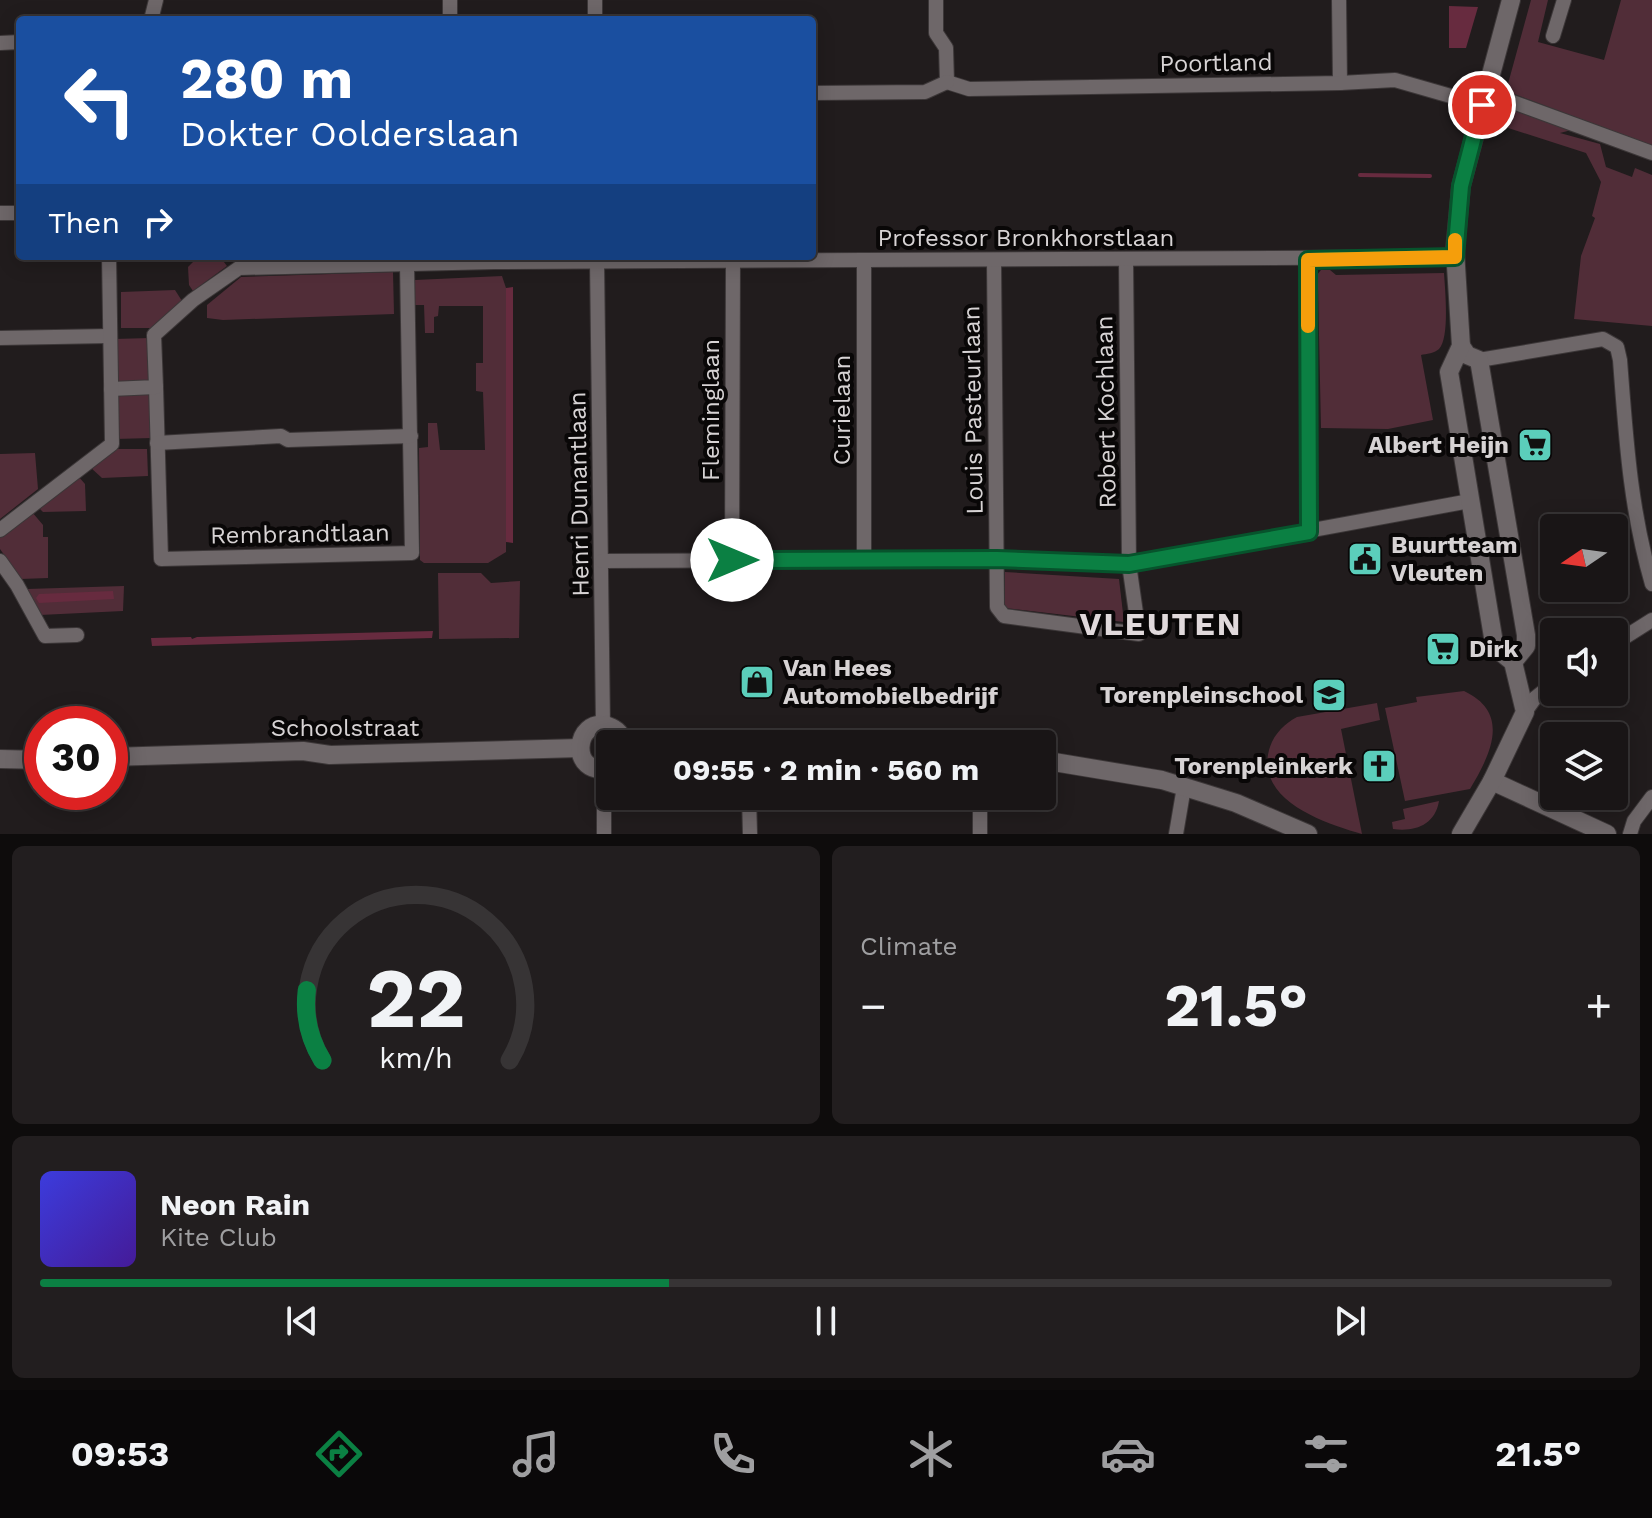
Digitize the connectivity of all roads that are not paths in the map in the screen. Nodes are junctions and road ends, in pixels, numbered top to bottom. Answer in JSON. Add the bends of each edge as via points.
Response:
{"nodes":[{"id":1,"x":936,"y":0,"type":"edge"},
{"id":2,"x":1339,"y":0,"type":"edge"},
{"id":3,"x":1511,"y":0,"type":"edge"},
{"id":4,"x":1564,"y":0,"type":"edge"},
{"id":5,"x":1553,"y":36,"type":"dead end"},
{"id":6,"x":947,"y":82,"type":"junction"},
{"id":7,"x":1340,"y":83,"type":"junction"},
{"id":8,"x":816,"y":93,"type":"edge"},
{"id":9,"x":1510,"y":101,"type":"dead end"},
{"id":10,"x":1482,"y":105,"type":"junction"},
{"id":11,"x":1652,"y":153,"type":"edge"},
{"id":12,"x":1455,"y":257,"type":"junction"},
{"id":13,"x":109,"y":260,"type":"edge"},
{"id":14,"x":1126,"y":260,"type":"junction"},
{"id":15,"x":1308,"y":260,"type":"junction"},
{"id":16,"x":733,"y":261,"type":"junction"},
{"id":17,"x":864,"y":261,"type":"junction"},
{"id":18,"x":994,"y":261,"type":"junction"},
{"id":19,"x":597,"y":262,"type":"junction"},
{"id":20,"x":407,"y":265,"type":"junction"},
{"id":21,"x":109,"y":336,"type":"junction"},
{"id":22,"x":0,"y":338,"type":"edge"},
{"id":23,"x":1461,"y":346,"type":"junction"},
{"id":24,"x":1479,"y":360,"type":"junction"},
{"id":25,"x":156,"y":387,"type":"junction"},
{"id":26,"x":111,"y":389,"type":"junction"},
{"id":27,"x":411,"y":436,"type":"junction"},
{"id":28,"x":157,"y":443,"type":"junction"},
{"id":29,"x":1470,"y":501,"type":"junction"},
{"id":30,"x":0,"y":530,"type":"edge"},
{"id":31,"x":1309,"y":532,"type":"junction"},
{"id":32,"x":864,"y":559,"type":"junction"},
{"id":33,"x":997,"y":559,"type":"junction"},
{"id":34,"x":732,"y":560,"type":"junction"},
{"id":35,"x":0,"y":561,"type":"edge"},
{"id":36,"x":602,"y":561,"type":"junction"},
{"id":37,"x":1129,"y":564,"type":"junction"},
{"id":38,"x":1652,"y":584,"type":"edge"},
{"id":39,"x":1652,"y":620,"type":"edge"},
{"id":40,"x":77,"y":635,"type":"dead end"},
{"id":41,"x":1628,"y":635,"type":"edge"},
{"id":42,"x":1513,"y":662,"type":"junction"},
{"id":43,"x":1540,"y":694,"type":"edge"},
{"id":44,"x":1525,"y":712,"type":"junction"},
{"id":45,"x":603,"y":725,"type":"junction"},
{"id":46,"x":615,"y":730,"type":"edge"},
{"id":47,"x":580,"y":748,"type":"junction"},
{"id":48,"x":128,"y":756,"type":"edge"},
{"id":49,"x":0,"y":759,"type":"edge"},
{"id":50,"x":24,"y":760,"type":"edge"},
{"id":51,"x":1056,"y":762,"type":"edge"},
{"id":52,"x":596,"y":767,"type":"edge"},
{"id":53,"x":1492,"y":781,"type":"junction"},
{"id":54,"x":1184,"y":787,"type":"junction"},
{"id":55,"x":1652,"y":797,"type":"edge"},
{"id":56,"x":605,"y":810,"type":"edge"},
{"id":57,"x":749,"y":810,"type":"edge"},
{"id":58,"x":980,"y":810,"type":"edge"},
{"id":59,"x":604,"y":834,"type":"edge"},
{"id":60,"x":750,"y":834,"type":"edge"},
{"id":61,"x":980,"y":834,"type":"edge"},
{"id":62,"x":1176,"y":834,"type":"edge"},
{"id":63,"x":1308,"y":834,"type":"edge"},
{"id":64,"x":1461,"y":834,"type":"edge"},
{"id":65,"x":1607,"y":834,"type":"edge"},
{"id":66,"x":1630,"y":834,"type":"edge"}],
"edges":[{"from":1,"to":6,"type":"street","via":[[936,33],[946,48]]},
{"from":2,"to":7,"type":"street"},
{"from":3,"to":10,"type":"street"},
{"from":4,"to":5,"type":"street"},
{"from":6,"to":7,"type":"street","name":"Poortland","via":[[969,89]]},
{"from":6,"to":8,"type":"street","via":[[925,92]]},
{"from":7,"to":10,"type":"street","name":"Poortland","via":[[1395,80]]},
{"from":9,"to":11,"type":"street"},
{"from":10,"to":12,"type":"street","via":[[1461,186]]},
{"from":12,"to":15,"type":"street","name":"Professor Bronkhorstlaan"},
{"from":12,"to":23,"type":"street"},
{"from":13,"to":21,"type":"street"},
{"from":14,"to":15,"type":"street","name":"Professor Bronkhorstlaan"},
{"from":14,"to":18,"type":"street","name":"Professor Bronkhorstlaan"},
{"from":14,"to":37,"type":"street","name":"Robert Kochlaan"},
{"from":15,"to":31,"type":"street"},
{"from":16,"to":17,"type":"street","name":"Professor Bronkhorstlaan"},
{"from":16,"to":19,"type":"street","name":"Professor Bronkhorstlaan"},
{"from":16,"to":34,"type":"street","name":"Fleminglaan"},
{"from":17,"to":18,"type":"street","name":"Professor Bronkhorstlaan"},
{"from":17,"to":32,"type":"street","name":"Curielaan"},
{"from":18,"to":33,"type":"street","name":"Louis Pasteurlaan"},
{"from":19,"to":20,"type":"street","name":"Professor Bronkhorstlaan"},
{"from":19,"to":36,"type":"street","name":"Henri Dunantlaan"},
{"from":20,"to":25,"type":"street","name":"Professor Bronkhorstlaan","via":[[239,268],[154,335]]},
{"from":20,"to":27,"type":"street","name":"Rembrandtlaan"},
{"from":21,"to":22,"type":"street"},
{"from":21,"to":26,"type":"street"},
{"from":23,"to":24,"type":"street"},
{"from":23,"to":29,"type":"street","via":[[1449,372]]},
{"from":24,"to":38,"type":"street","via":[[1603,339],[1617,347],[1627,462]]},
{"from":24,"to":42,"type":"street","via":[[1526,635],[1526,646]]},
{"from":25,"to":26,"type":"street"},
{"from":25,"to":28,"type":"street"},
{"from":26,"to":30,"type":"street","via":[[112,444]]},
{"from":27,"to":28,"type":"street"},
{"from":27,"to":28,"type":"street","name":"Rembrandtlaan","via":[[412,553],[399,554],[161,559]]},
{"from":29,"to":31,"type":"street"},
{"from":29,"to":42,"type":"street","via":[[1494,643]]},
{"from":31,"to":37,"type":"street"},
{"from":32,"to":33,"type":"street"},
{"from":32,"to":34,"type":"street"},
{"from":33,"to":37,"type":"street"},
{"from":33,"to":37,"type":"street","name":"Robert Kochlaan","via":[[997,607],[1004,616],[1139,634]]},
{"from":34,"to":36,"type":"street"},
{"from":35,"to":40,"type":"street","via":[[45,636]]},
{"from":36,"to":45,"type":"street","name":"Henri Dunantlaan"},
{"from":39,"to":41,"type":"street"},
{"from":42,"to":44,"type":"street"},
{"from":43,"to":44,"type":"street"},
{"from":44,"to":53,"type":"street"},
{"from":45,"to":46,"type":"street"},
{"from":45,"to":47,"type":"street","via":[[589,729]]},
{"from":47,"to":48,"type":"street","name":"Schoolstraat"},
{"from":47,"to":52,"type":"street","via":[[585,762]]},
{"from":49,"to":50,"type":"street"},
{"from":51,"to":54,"type":"street"},
{"from":53,"to":64,"type":"street"},
{"from":53,"to":65,"type":"street"},
{"from":54,"to":62,"type":"street"},
{"from":54,"to":63,"type":"street"},
{"from":55,"to":66,"type":"street"},
{"from":56,"to":59,"type":"street"},
{"from":57,"to":60,"type":"street"},
{"from":58,"to":61,"type":"street"}]}
